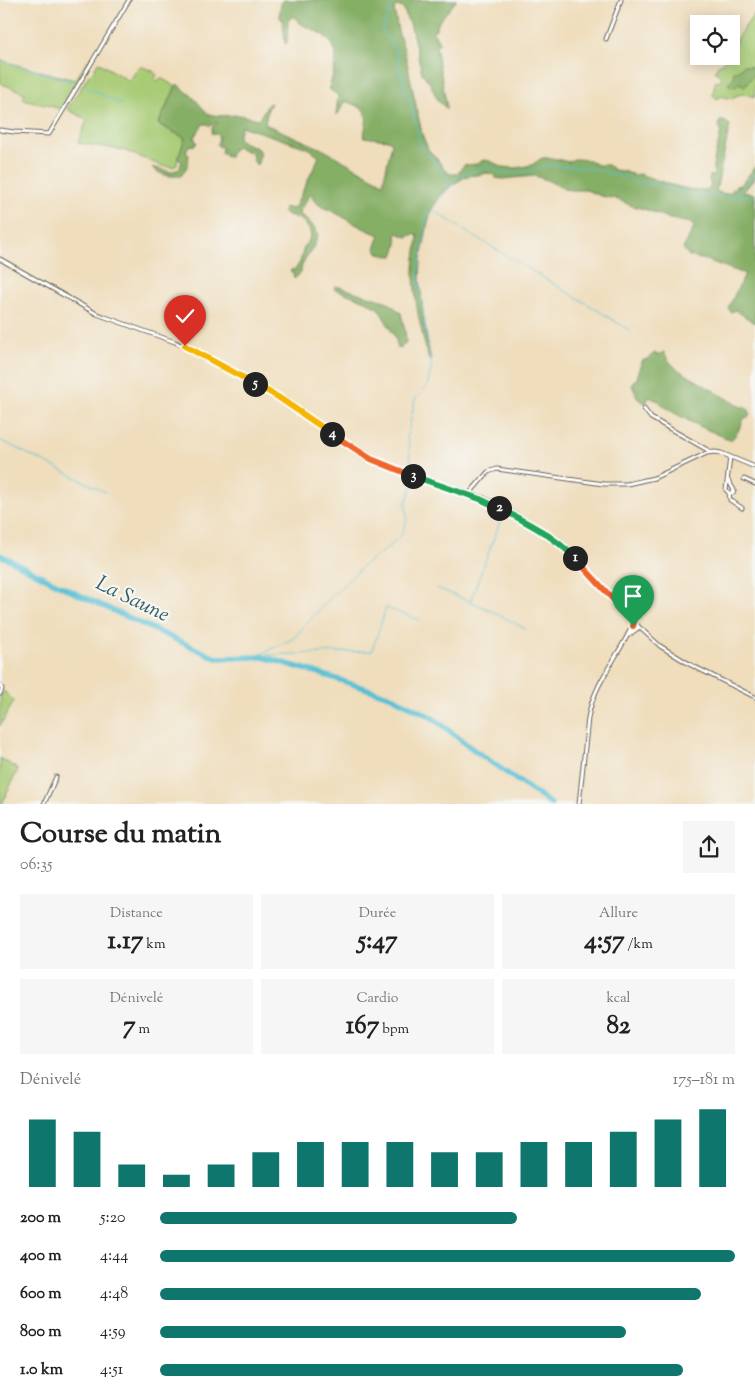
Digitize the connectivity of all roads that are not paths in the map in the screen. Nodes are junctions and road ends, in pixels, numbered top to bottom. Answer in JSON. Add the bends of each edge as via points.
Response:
{"nodes":[{"id":1,"x":129,"y":0,"type":"edge"},
{"id":2,"x":621,"y":0,"type":"edge"},
{"id":3,"x":606,"y":39,"type":"dead end"},
{"id":4,"x":0,"y":130,"type":"edge"},
{"id":5,"x":0,"y":259,"type":"edge"},
{"id":6,"x":644,"y":409,"type":"dead end"},
{"id":7,"x":712,"y":452,"type":"junction"},
{"id":8,"x":730,"y":457,"type":"junction"},
{"id":9,"x":755,"y":467,"type":"edge"},
{"id":10,"x":727,"y":479,"type":"junction"},
{"id":11,"x":744,"y":479,"type":"dead end"},
{"id":12,"x":755,"y":484,"type":"edge"},
{"id":13,"x":472,"y":494,"type":"junction"},
{"id":14,"x":729,"y":494,"type":"junction"},
{"id":15,"x":742,"y":508,"type":"dead end"},
{"id":16,"x":634,"y":622,"type":"junction"},
{"id":17,"x":639,"y":627,"type":"junction"},
{"id":18,"x":627,"y":637,"type":"junction"},
{"id":19,"x":0,"y":685,"type":"edge"},
{"id":20,"x":0,"y":694,"type":"edge"},
{"id":21,"x":755,"y":696,"type":"edge"},
{"id":22,"x":56,"y":777,"type":"dead end"},
{"id":23,"x":44,"y":804,"type":"edge"},
{"id":24,"x":579,"y":804,"type":"edge"}],
"edges":[{"from":1,"to":4,"type":"street","via":[[48,134]]},
{"from":2,"to":3,"type":"street"},
{"from":5,"to":13,"type":"street","via":[[97,314],[185,346],[278,397],[366,456],[440,486]]},
{"from":6,"to":7,"type":"street","via":[[651,418]]},
{"from":7,"to":8,"type":"street"},
{"from":7,"to":13,"type":"street","via":[[660,476],[635,483],[604,484],[494,469],[488,472]]},
{"from":8,"to":9,"type":"street"},
{"from":8,"to":10,"type":"street"},
{"from":10,"to":14,"type":"street"},
{"from":10,"to":14,"type":"street","via":[[734,490]]},
{"from":11,"to":12,"type":"street"},
{"from":13,"to":16,"type":"street","via":[[531,523],[570,552]]},
{"from":14,"to":15,"type":"street","via":[[730,500]]},
{"from":16,"to":17,"type":"street"},
{"from":16,"to":18,"type":"street"},
{"from":17,"to":18,"type":"street"},
{"from":17,"to":21,"type":"street","via":[[673,655]]},
{"from":18,"to":24,"type":"street","via":[[591,702]]},
{"from":19,"to":20,"type":"street"},
{"from":22,"to":23,"type":"street"}]}
